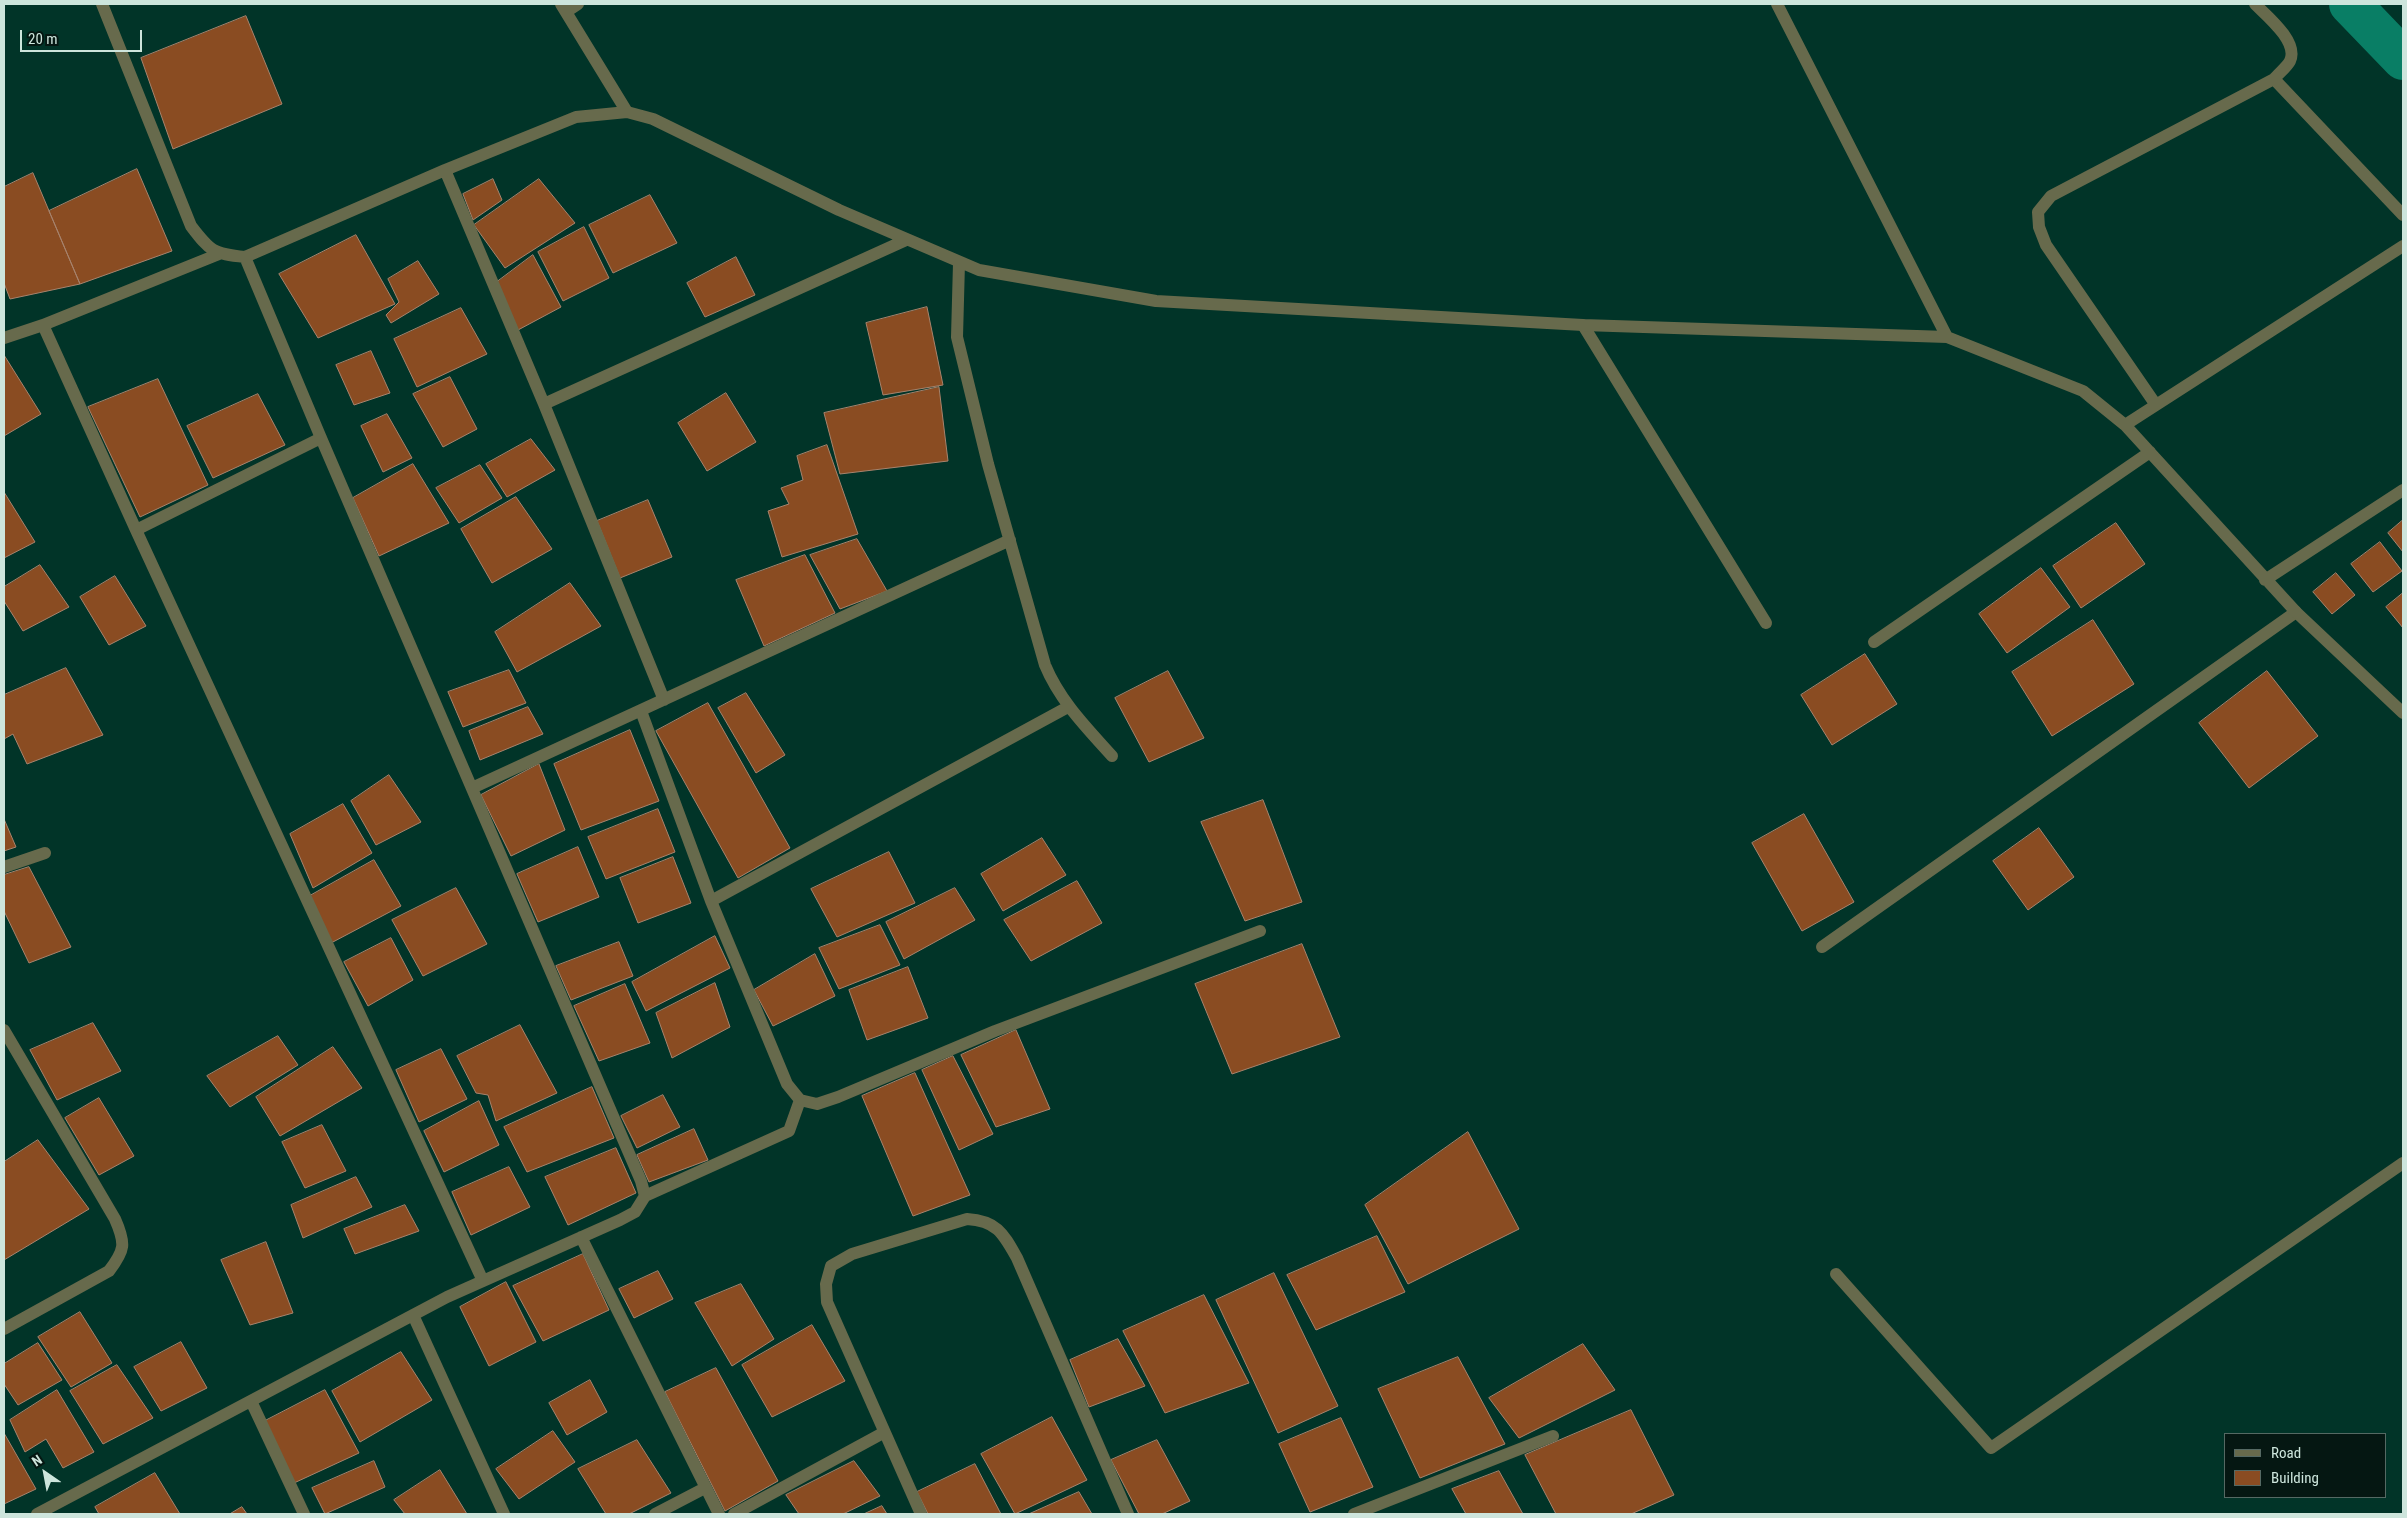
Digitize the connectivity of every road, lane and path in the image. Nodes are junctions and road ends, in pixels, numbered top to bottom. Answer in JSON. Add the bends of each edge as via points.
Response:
{"nodes":[{"id":1,"x":102,"y":4,"type":"edge"},
{"id":2,"x":578,"y":4,"type":"edge"},
{"id":3,"x":1777,"y":4,"type":"edge"},
{"id":4,"x":2255,"y":4,"type":"edge"},
{"id":5,"x":564,"y":8,"type":"edge"},
{"id":6,"x":2274,"y":79,"type":"junction"},
{"id":7,"x":627,"y":112,"type":"junction"},
{"id":8,"x":445,"y":170,"type":"junction"},
{"id":9,"x":2403,"y":215,"type":"edge"},
{"id":10,"x":906,"y":240,"type":"junction"},
{"id":11,"x":2403,"y":246,"type":"edge"},
{"id":12,"x":219,"y":254,"type":"junction"},
{"id":13,"x":245,"y":257,"type":"junction"},
{"id":14,"x":959,"y":263,"type":"junction"},
{"id":15,"x":43,"y":325,"type":"junction"},
{"id":16,"x":1583,"y":326,"type":"junction"},
{"id":17,"x":1948,"y":337,"type":"junction"},
{"id":18,"x":4,"y":338,"type":"edge"},
{"id":19,"x":544,"y":404,"type":"junction"},
{"id":20,"x":2156,"y":406,"type":"junction"},
{"id":21,"x":2125,"y":426,"type":"junction"},
{"id":22,"x":321,"y":438,"type":"junction"},
{"id":23,"x":2150,"y":452,"type":"junction"},
{"id":24,"x":2403,"y":490,"type":"edge"},
{"id":25,"x":136,"y":530,"type":"junction"},
{"id":26,"x":1010,"y":540,"type":"junction"},
{"id":27,"x":2265,"y":580,"type":"junction"},
{"id":28,"x":2296,"y":612,"type":"junction"},
{"id":29,"x":1766,"y":623,"type":"dead end"},
{"id":30,"x":1874,"y":642,"type":"dead end"},
{"id":31,"x":664,"y":700,"type":"junction"},
{"id":32,"x":1068,"y":707,"type":"junction"},
{"id":33,"x":641,"y":711,"type":"junction"},
{"id":34,"x":2403,"y":713,"type":"edge"},
{"id":35,"x":1112,"y":756,"type":"dead end"},
{"id":36,"x":472,"y":788,"type":"junction"},
{"id":37,"x":45,"y":853,"type":"dead end"},
{"id":38,"x":4,"y":867,"type":"edge"},
{"id":39,"x":711,"y":902,"type":"junction"},
{"id":40,"x":1260,"y":931,"type":"dead end"},
{"id":41,"x":1822,"y":947,"type":"dead end"},
{"id":42,"x":4,"y":1030,"type":"edge"},
{"id":43,"x":800,"y":1100,"type":"junction"},
{"id":44,"x":2403,"y":1163,"type":"edge"},
{"id":45,"x":645,"y":1196,"type":"junction"},
{"id":46,"x":581,"y":1237,"type":"junction"},
{"id":47,"x":1836,"y":1274,"type":"dead end"},
{"id":48,"x":483,"y":1281,"type":"junction"},
{"id":49,"x":413,"y":1315,"type":"junction"},
{"id":50,"x":4,"y":1329,"type":"edge"},
{"id":51,"x":251,"y":1401,"type":"junction"},
{"id":52,"x":883,"y":1433,"type":"junction"},
{"id":53,"x":1553,"y":1436,"type":"dead end"},
{"id":54,"x":705,"y":1488,"type":"junction"},
{"id":55,"x":37,"y":1514,"type":"edge"},
{"id":56,"x":304,"y":1514,"type":"edge"},
{"id":57,"x":504,"y":1514,"type":"edge"},
{"id":58,"x":655,"y":1514,"type":"edge"},
{"id":59,"x":719,"y":1514,"type":"edge"},
{"id":60,"x":734,"y":1514,"type":"edge"},
{"id":61,"x":921,"y":1514,"type":"edge"},
{"id":62,"x":1128,"y":1514,"type":"edge"},
{"id":63,"x":1354,"y":1514,"type":"edge"}],
"edges":[{"from":1,"to":12,"type":"street","via":[[191,226],[205,244]]},
{"from":2,"to":5,"type":"street"},
{"from":3,"to":17,"type":"street"},
{"from":4,"to":6,"type":"street","via":[[2291,45],[2290,60]]},
{"from":5,"to":7,"type":"street"},
{"from":6,"to":9,"type":"street"},
{"from":6,"to":20,"type":"street","via":[[2051,196],[2038,212],[2039,228],[2046,245]]},
{"from":7,"to":8,"type":"street","via":[[576,117]]},
{"from":7,"to":10,"type":"street","via":[[653,119]]},
{"from":8,"to":13,"type":"street"},
{"from":8,"to":19,"type":"street"},
{"from":10,"to":14,"type":"street"},
{"from":10,"to":19,"type":"street"},
{"from":11,"to":20,"type":"street"},
{"from":12,"to":13,"type":"street"},
{"from":12,"to":15,"type":"street"},
{"from":13,"to":22,"type":"street"},
{"from":14,"to":16,"type":"street","via":[[980,270],[1156,301]]},
{"from":14,"to":26,"type":"street","via":[[957,338]]},
{"from":15,"to":18,"type":"street"},
{"from":15,"to":25,"type":"street"},
{"from":16,"to":17,"type":"street"},
{"from":16,"to":29,"type":"street"},
{"from":17,"to":21,"type":"street","via":[[2083,391]]},
{"from":19,"to":31,"type":"street"},
{"from":20,"to":21,"type":"street"},
{"from":21,"to":23,"type":"street"},
{"from":22,"to":25,"type":"street"},
{"from":22,"to":36,"type":"street"},
{"from":23,"to":27,"type":"street"},
{"from":23,"to":30,"type":"street"},
{"from":24,"to":27,"type":"street"},
{"from":25,"to":48,"type":"street"},
{"from":26,"to":31,"type":"street"},
{"from":26,"to":32,"type":"street","via":[[1052,683]]},
{"from":27,"to":28,"type":"street"},
{"from":28,"to":34,"type":"street"},
{"from":28,"to":41,"type":"street"},
{"from":31,"to":33,"type":"street"},
{"from":32,"to":35,"type":"street"},
{"from":32,"to":39,"type":"street"},
{"from":33,"to":36,"type":"street"},
{"from":33,"to":39,"type":"street"},
{"from":36,"to":45,"type":"street"},
{"from":37,"to":38,"type":"street"},
{"from":39,"to":43,"type":"street","via":[[787,1084]]},
{"from":40,"to":43,"type":"street","via":[[996,1030],[838,1097],[817,1104]]},
{"from":42,"to":50,"type":"street","via":[[123,1236],[121,1255],[109,1271]]},
{"from":43,"to":45,"type":"street","via":[[789,1131]]},
{"from":44,"to":47,"type":"street","via":[[1991,1448]]},
{"from":45,"to":46,"type":"street","via":[[636,1212]]},
{"from":46,"to":48,"type":"street"},
{"from":46,"to":54,"type":"street"},
{"from":48,"to":49,"type":"street"},
{"from":49,"to":51,"type":"street"},
{"from":49,"to":57,"type":"street"},
{"from":51,"to":55,"type":"street"},
{"from":51,"to":56,"type":"street"},
{"from":52,"to":60,"type":"street"},
{"from":52,"to":61,"type":"street"},
{"from":52,"to":62,"type":"street","via":[[827,1302],[826,1284],[831,1266],[852,1254],[967,1219],[985,1220],[1003,1234],[1017,1258]]},
{"from":53,"to":63,"type":"street"},
{"from":54,"to":58,"type":"street"},
{"from":54,"to":59,"type":"street"}]}
